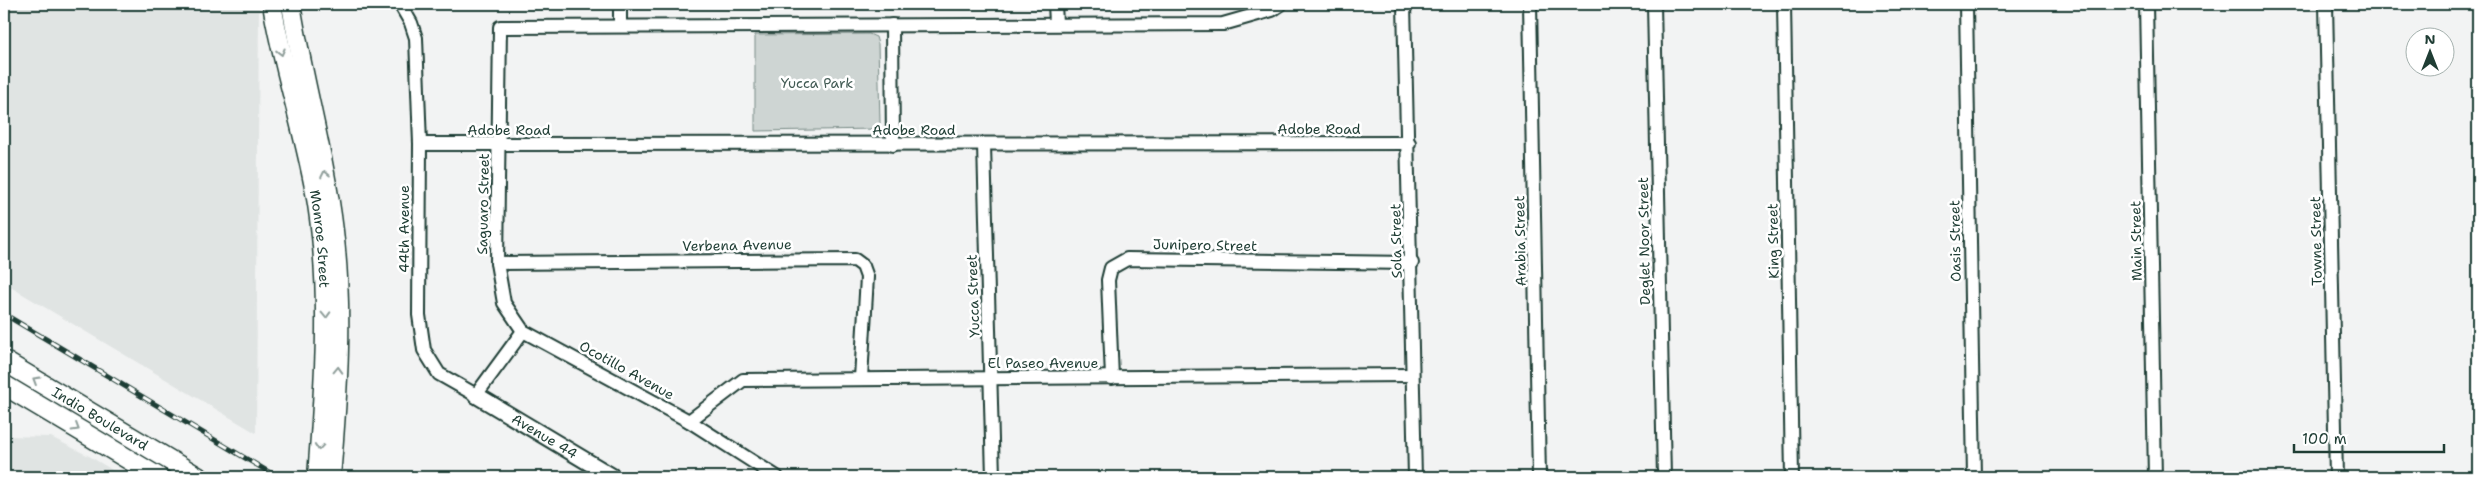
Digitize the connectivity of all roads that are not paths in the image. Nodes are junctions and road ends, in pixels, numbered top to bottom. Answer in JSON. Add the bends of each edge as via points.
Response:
{"nodes":[{"id":1,"x":272,"y":4,"type":"edge"},
{"id":2,"x":291,"y":4,"type":"edge"},
{"id":3,"x":400,"y":4,"type":"edge"},
{"id":4,"x":620,"y":4,"type":"edge"},
{"id":5,"x":1055,"y":4,"type":"edge"},
{"id":6,"x":1281,"y":4,"type":"edge"},
{"id":7,"x":1404,"y":4,"type":"edge"},
{"id":8,"x":1530,"y":4,"type":"edge"},
{"id":9,"x":1654,"y":4,"type":"edge"},
{"id":10,"x":1784,"y":4,"type":"edge"},
{"id":11,"x":1966,"y":4,"type":"edge"},
{"id":12,"x":2146,"y":4,"type":"edge"},
{"id":13,"x":2326,"y":4,"type":"edge"},
{"id":14,"x":1056,"y":23,"type":"junction"},
{"id":15,"x":892,"y":25,"type":"junction"},
{"id":16,"x":620,"y":26,"type":"junction"},
{"id":17,"x":1409,"y":143,"type":"junction"},
{"id":18,"x":420,"y":144,"type":"junction"},
{"id":19,"x":499,"y":145,"type":"junction"},
{"id":20,"x":893,"y":145,"type":"junction"},
{"id":21,"x":984,"y":145,"type":"junction"},
{"id":22,"x":497,"y":263,"type":"junction"},
{"id":23,"x":1412,"y":263,"type":"junction"},
{"id":24,"x":523,"y":330,"type":"junction"},
{"id":25,"x":4,"y":361,"type":"edge"},
{"id":26,"x":1412,"y":375,"type":"junction"},
{"id":27,"x":861,"y":378,"type":"junction"},
{"id":28,"x":991,"y":378,"type":"junction"},
{"id":29,"x":1112,"y":378,"type":"junction"},
{"id":30,"x":4,"y":385,"type":"edge"},
{"id":31,"x":476,"y":395,"type":"junction"},
{"id":32,"x":329,"y":418,"type":"junction"},
{"id":33,"x":689,"y":421,"type":"junction"},
{"id":34,"x":158,"y":477,"type":"edge"},
{"id":35,"x":198,"y":477,"type":"edge"},
{"id":36,"x":316,"y":477,"type":"edge"},
{"id":37,"x":331,"y":477,"type":"edge"},
{"id":38,"x":613,"y":477,"type":"edge"},
{"id":39,"x":778,"y":477,"type":"edge"},
{"id":40,"x":993,"y":477,"type":"edge"},
{"id":41,"x":1415,"y":477,"type":"edge"},
{"id":42,"x":1539,"y":477,"type":"edge"},
{"id":43,"x":1664,"y":477,"type":"edge"},
{"id":44,"x":1792,"y":477,"type":"edge"},
{"id":45,"x":1974,"y":477,"type":"edge"},
{"id":46,"x":2155,"y":477,"type":"edge"},
{"id":47,"x":2336,"y":477,"type":"edge"}],
"edges":[{"from":1,"to":32,"type":"main road","name":"Monroe Street","one_way":true,"via":[[309,165],[322,240]]},
{"from":32,"to":2,"type":"main road","name":"Monroe Street","one_way":true,"via":[[340,327],[334,231]]},
{"from":3,"to":18,"type":"street","name":"44th Avenue","via":[[416,38]]},
{"from":4,"to":16,"type":"street"},
{"from":5,"to":14,"type":"street"},
{"from":6,"to":14,"type":"street","via":[[1272,10],[1223,24]]},
{"from":7,"to":17,"type":"street","name":"Sola Street"},
{"from":8,"to":42,"type":"street","name":"Arabia Street"},
{"from":9,"to":43,"type":"street","name":"Deglet Noor Street"},
{"from":10,"to":44,"type":"street","name":"King Street"},
{"from":11,"to":45,"type":"street","name":"Oasis Street"},
{"from":12,"to":46,"type":"street","name":"Main Street"},
{"from":13,"to":47,"type":"street","name":"Towne Street"},
{"from":14,"to":15,"type":"street"},
{"from":15,"to":16,"type":"street"},
{"from":15,"to":20,"type":"street"},
{"from":16,"to":19,"type":"street","name":"Saguaro Street","via":[[500,27]]},
{"from":17,"to":21,"type":"street","name":"Adobe Road"},
{"from":17,"to":23,"type":"street","name":"Sola Street"},
{"from":18,"to":19,"type":"street","name":"Adobe Road"},
{"from":18,"to":31,"type":"street","name":"44th Avenue","via":[[419,315],[424,350],[439,374]]},
{"from":19,"to":20,"type":"street","name":"Adobe Road"},
{"from":19,"to":22,"type":"street","name":"Saguaro Street"},
{"from":20,"to":21,"type":"street","name":"Adobe Road"},
{"from":21,"to":28,"type":"street","name":"Yucca Street"},
{"from":22,"to":24,"type":"street","name":"Ocotillo Avenue","via":[[504,303]]},
{"from":22,"to":27,"type":"street","name":"Verbena Avenue","via":[[855,260],[863,266],[867,277]]},
{"from":23,"to":26,"type":"street","name":"Sola Street"},
{"from":23,"to":29,"type":"street","name":"Junipero Street","via":[[1127,259],[1111,268],[1108,280]]},
{"from":24,"to":31,"type":"street"},
{"from":24,"to":33,"type":"street","name":"Ocotillo Avenue"},
{"from":35,"to":25,"type":"main road","name":"Indio Boulevard","one_way":true},
{"from":26,"to":29,"type":"street","name":"El Paseo Avenue"},
{"from":26,"to":41,"type":"street","name":"Sola Street"},
{"from":27,"to":28,"type":"street","name":"El Paseo Avenue"},
{"from":27,"to":33,"type":"street","name":"El Paseo Avenue","via":[[743,380]]},
{"from":28,"to":29,"type":"street","name":"El Paseo Avenue"},
{"from":28,"to":40,"type":"street","name":"Yucca Street"},
{"from":30,"to":34,"type":"main road","name":"Indio Boulevard","one_way":true},
{"from":31,"to":38,"type":"street","name":"Avenue 44"},
{"from":32,"to":36,"type":"main road","name":"Monroe Street","one_way":true},
{"from":32,"to":37,"type":"main road","name":"Monroe Street"},
{"from":33,"to":39,"type":"street","name":"Ocotillo Avenue"}]}
